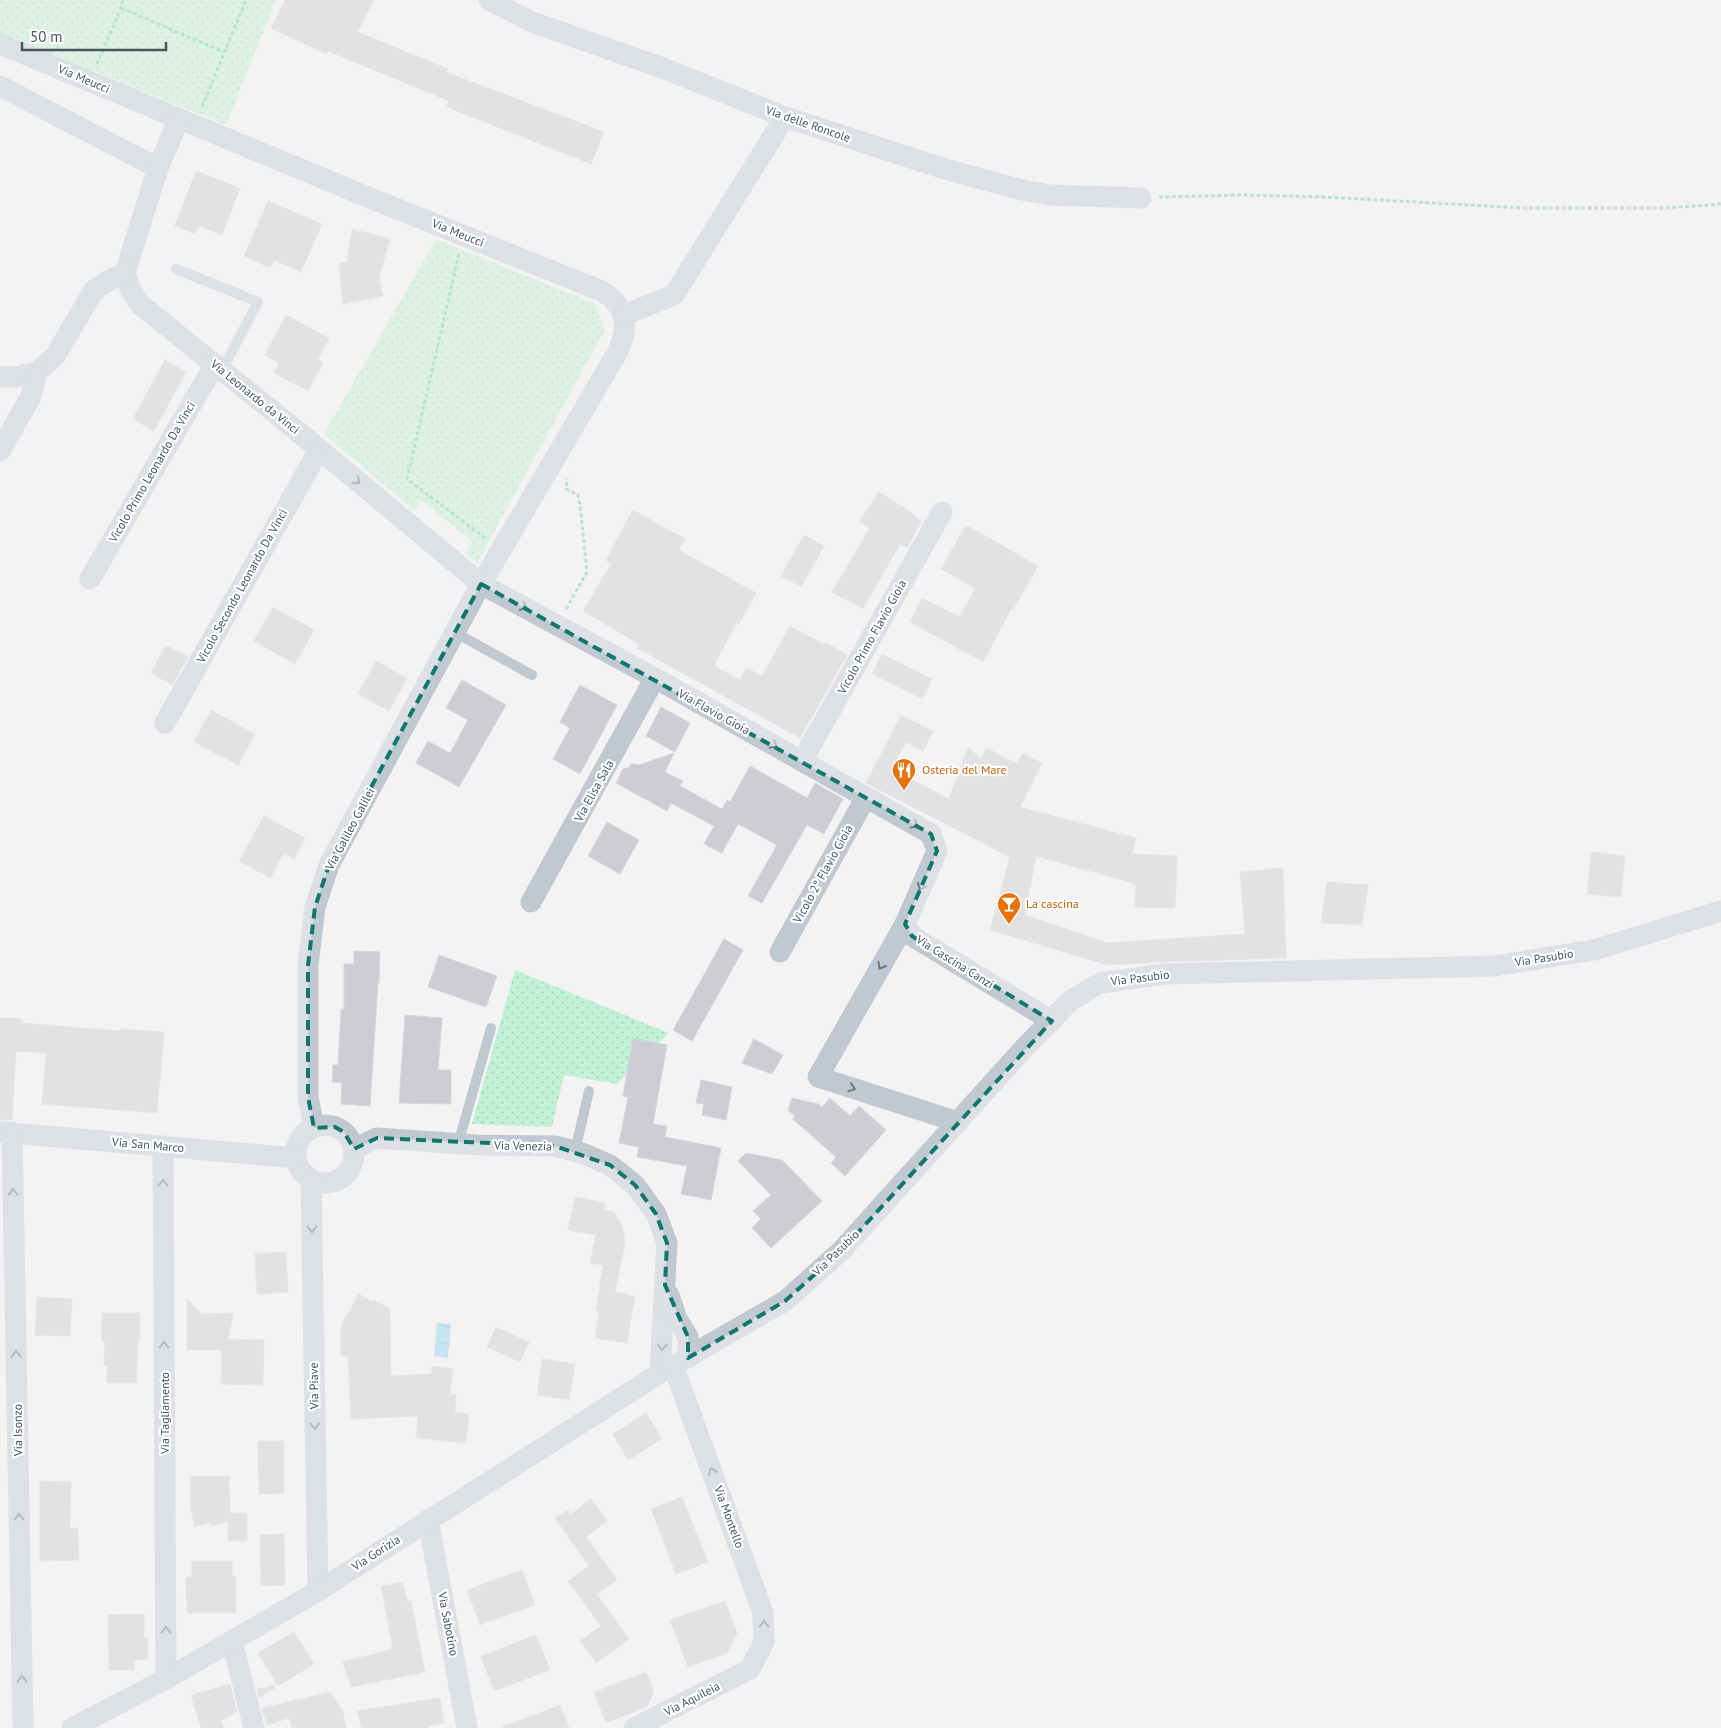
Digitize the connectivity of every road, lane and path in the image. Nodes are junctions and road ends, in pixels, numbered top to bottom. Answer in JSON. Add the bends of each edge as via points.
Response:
{"nodes":[{"id":1,"x":123,"y":0,"type":"edge"},
{"id":2,"x":246,"y":0,"type":"edge"},
{"id":3,"x":489,"y":0,"type":"edge"},
{"id":4,"x":121,"y":8,"type":"junction"},
{"id":5,"x":0,"y":44,"type":"edge"},
{"id":6,"x":224,"y":52,"type":"junction"},
{"id":7,"x":97,"y":64,"type":"dead end"},
{"id":8,"x":0,"y":86,"type":"edge"},
{"id":9,"x":201,"y":108,"type":"dead end"},
{"id":10,"x":785,"y":116,"type":"junction"},
{"id":11,"x":179,"y":119,"type":"junction"},
{"id":12,"x":158,"y":168,"type":"junction"},
{"id":13,"x":1141,"y":198,"type":"joint"},
{"id":14,"x":1721,"y":204,"type":"edge"},
{"id":15,"x":461,"y":246,"type":"dead end"},
{"id":16,"x":176,"y":269,"type":"dead end"},
{"id":17,"x":124,"y":273,"type":"junction"},
{"id":18,"x":624,"y":314,"type":"junction"},
{"id":19,"x":218,"y":367,"type":"junction"},
{"id":20,"x":36,"y":372,"type":"junction"},
{"id":21,"x":0,"y":377,"type":"edge"},
{"id":22,"x":319,"y":450,"type":"junction"},
{"id":23,"x":0,"y":451,"type":"edge"},
{"id":24,"x":568,"y":472,"type":"dead end"},
{"id":25,"x":942,"y":512,"type":"dead end"},
{"id":26,"x":501,"y":551,"type":"junction"},
{"id":27,"x":90,"y":579,"type":"dead end"},
{"id":28,"x":482,"y":584,"type":"junction"},
{"id":29,"x":557,"y":625,"type":"junction"},
{"id":30,"x":456,"y":633,"type":"junction"},
{"id":31,"x":532,"y":675,"type":"dead end"},
{"id":32,"x":655,"y":678,"type":"junction"},
{"id":33,"x":166,"y":723,"type":"dead end"},
{"id":34,"x":802,"y":761,"type":"junction"},
{"id":35,"x":866,"y":797,"type":"junction"},
{"id":36,"x":937,"y":850,"type":"joint"},
{"id":37,"x":531,"y":902,"type":"dead end"},
{"id":38,"x":1721,"y":911,"type":"edge"},
{"id":39,"x":905,"y":924,"type":"junction"},
{"id":40,"x":780,"y":952,"type":"dead end"},
{"id":41,"x":1052,"y":1021,"type":"junction"},
{"id":42,"x":491,"y":1028,"type":"dead end"},
{"id":43,"x":589,"y":1091,"type":"dead end"},
{"id":44,"x":958,"y":1122,"type":"junction"},
{"id":45,"x":314,"y":1128,"type":"junction"},
{"id":46,"x":6,"y":1132,"type":"edge"},
{"id":47,"x":458,"y":1144,"type":"junction"},
{"id":48,"x":163,"y":1146,"type":"junction"},
{"id":49,"x":354,"y":1149,"type":"junction"},
{"id":50,"x":574,"y":1151,"type":"junction"},
{"id":51,"x":296,"y":1158,"type":"junction"},
{"id":52,"x":311,"y":1180,"type":"junction"},
{"id":53,"x":665,"y":1285,"type":"junction"},
{"id":54,"x":674,"y":1365,"type":"junction"},
{"id":55,"x":428,"y":1520,"type":"junction"},
{"id":56,"x":318,"y":1591,"type":"junction"},
{"id":57,"x":232,"y":1640,"type":"junction"},
{"id":58,"x":750,"y":1669,"type":"joint"},
{"id":59,"x":166,"y":1679,"type":"junction"},
{"id":60,"x":23,"y":1728,"type":"edge"},
{"id":61,"x":72,"y":1728,"type":"edge"},
{"id":62,"x":254,"y":1728,"type":"edge"},
{"id":63,"x":467,"y":1728,"type":"edge"},
{"id":64,"x":634,"y":1728,"type":"edge"}],
"edges":[{"from":1,"to":4,"type":"path"},
{"from":2,"to":6,"type":"path"},
{"from":3,"to":10,"type":"street","name":"Via delle Roncole","via":[[532,22]]},
{"from":4,"to":6,"type":"path"},
{"from":4,"to":7,"type":"path"},
{"from":5,"to":11,"type":"street","name":"Via Meucci"},
{"from":6,"to":9,"type":"path"},
{"from":8,"to":12,"type":"street"},
{"from":10,"to":13,"type":"street","name":"Via delle Roncole","via":[[945,170],[1022,190],[1052,195]]},
{"from":10,"to":18,"type":"street","via":[[674,295]]},
{"from":11,"to":12,"type":"street"},
{"from":11,"to":18,"type":"street","name":"Via Meucci","via":[[602,291],[616,302]]},
{"from":12,"to":17,"type":"street"},
{"from":13,"to":14,"type":"path","via":[[1289,196],[1523,208],[1666,208]]},
{"from":15,"to":26,"type":"path","via":[[407,479]]},
{"from":16,"to":19,"type":"lane","via":[[258,302]]},
{"from":17,"to":19,"type":"street","name":"Via Leonardo da Vinci","via":[[141,305]]},
{"from":17,"to":20,"type":"street","via":[[94,290],[55,356]]},
{"from":18,"to":26,"type":"street","via":[[623,342]]},
{"from":19,"to":22,"type":"street","name":"Via Leonardo da Vinci"},
{"from":19,"to":27,"type":"street","name":"Vicolo Primo Leonardo Da Vinci"},
{"from":20,"to":21,"type":"street"},
{"from":20,"to":23,"type":"street","via":[[31,396]]},
{"from":22,"to":28,"type":"street","name":"Via Leonardo da Vinci","one_way":true},
{"from":22,"to":33,"type":"street","name":"Vicolo Secondo Leonardo Da Vinci"},
{"from":24,"to":29,"type":"path","via":[[566,489],[578,496],[580,504],[587,572]]},
{"from":25,"to":34,"type":"street","name":"Vicolo Primo Flavio Gioia"},
{"from":26,"to":28,"type":"street"},
{"from":28,"to":29,"type":"street","name":"Via Flavio Gioia","one_way":true},
{"from":28,"to":30,"type":"street","name":"Via Galileo Galilei"},
{"from":29,"to":32,"type":"street","name":"Via Flavio Gioia"},
{"from":30,"to":31,"type":"lane"},
{"from":30,"to":45,"type":"street","name":"Via Galileo Galilei","via":[[329,865],[315,907],[308,965],[308,1097]]},
{"from":32,"to":34,"type":"street","name":"Via Flavio Gioia","one_way":true},
{"from":32,"to":37,"type":"street","name":"Via Elisa Sala"},
{"from":34,"to":35,"type":"street","name":"Via Flavio Gioia"},
{"from":35,"to":36,"type":"street","name":"Via Flavio Gioia","one_way":true,"via":[[931,834]]},
{"from":35,"to":40,"type":"street","name":"Vicolo 2° Flavio Gioia"},
{"from":36,"to":39,"type":"street","name":"Via Cascina Canzi","one_way":true},
{"from":38,"to":41,"type":"street","name":"Via Pasubio","via":[[1594,950],[1494,966],[1165,974],[1100,983],[1070,1001]]},
{"from":39,"to":41,"type":"street","name":"Via Cascina Canzi","via":[[912,936]]},
{"from":39,"to":44,"type":"street","one_way":true,"via":[[818,1077]]},
{"from":41,"to":44,"type":"street","name":"Via Pasubio"},
{"from":42,"to":47,"type":"lane"},
{"from":43,"to":50,"type":"lane"},
{"from":44,"to":54,"type":"street","name":"Via Pasubio","via":[[841,1251],[785,1300]]},
{"from":45,"to":49,"type":"street","via":[[329,1126],[344,1132]]},
{"from":45,"to":51,"type":"street","via":[[299,1142]]},
{"from":46,"to":48,"type":"street","name":"Via San Marco"},
{"from":60,"to":46,"type":"street","name":"Via Isonzo","one_way":true},
{"from":47,"to":49,"type":"street","name":"Via Venezia","via":[[377,1138]]},
{"from":47,"to":50,"type":"street","name":"Via Venezia","via":[[555,1146]]},
{"from":48,"to":51,"type":"street","name":"Via San Marco"},
{"from":59,"to":48,"type":"street","name":"Via Tagliamento","one_way":true},
{"from":49,"to":52,"type":"street","via":[[352,1164],[343,1177],[335,1182]]},
{"from":50,"to":53,"type":"street","name":"Via Venezia","via":[[610,1165],[635,1185],[656,1214],[667,1243]]},
{"from":51,"to":52,"type":"street","via":[[299,1167]]},
{"from":52,"to":56,"type":"street","name":"Via Piave","one_way":true},
{"from":53,"to":54,"type":"street","name":"Via Venezia","one_way":true},
{"from":53,"to":54,"type":"street","name":"Via Venezia","via":[[677,1319],[688,1337]]},
{"from":54,"to":55,"type":"street","name":"Via Gorizia"},
{"from":58,"to":54,"type":"street","name":"Via Montello","one_way":true,"via":[[764,1642],[763,1613]]},
{"from":55,"to":56,"type":"street","name":"Via Gorizia"},
{"from":55,"to":63,"type":"street","name":"Via Sabotino"},
{"from":56,"to":57,"type":"street","name":"Via Gorizia"},
{"from":57,"to":59,"type":"street","name":"Via Gorizia"},
{"from":57,"to":62,"type":"street"},
{"from":58,"to":64,"type":"street","name":"Via Aquileia"},
{"from":59,"to":61,"type":"street","name":"Via Gorizia"}]}
